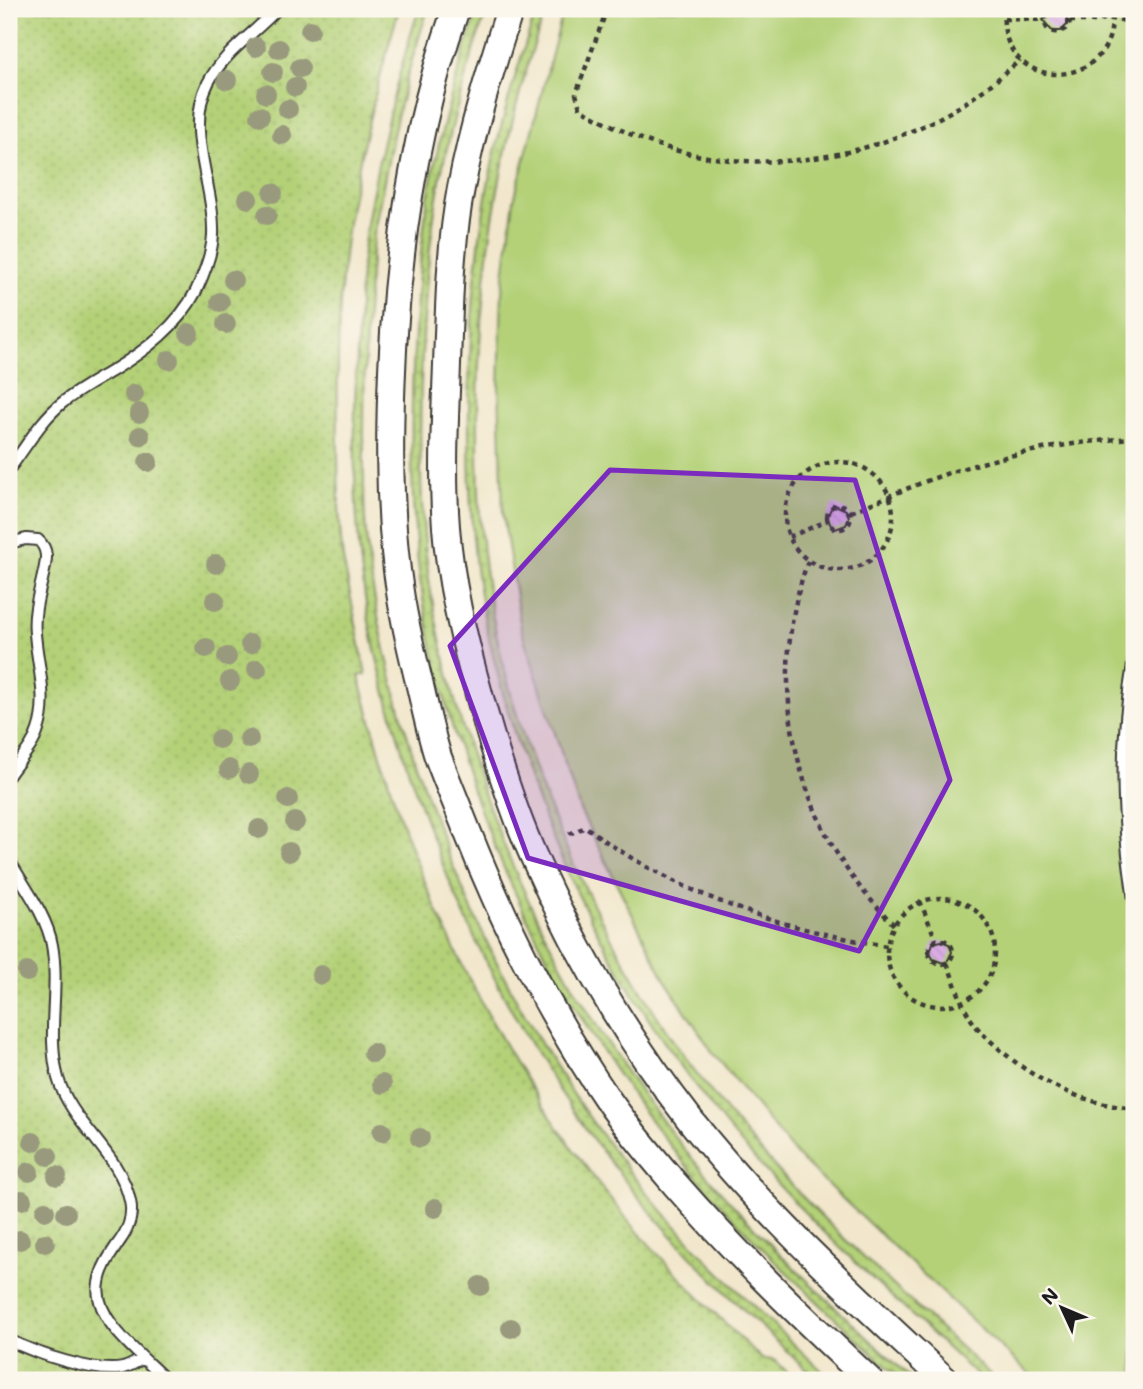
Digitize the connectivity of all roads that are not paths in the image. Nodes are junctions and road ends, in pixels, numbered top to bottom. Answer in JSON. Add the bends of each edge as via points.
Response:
{"nodes":[{"id":1,"x":277,"y":9,"type":"edge"},
{"id":2,"x":456,"y":9,"type":"edge"},
{"id":3,"x":510,"y":9,"type":"edge"},
{"id":4,"x":9,"y":468,"type":"edge"},
{"id":5,"x":9,"y":543,"type":"edge"},
{"id":6,"x":1134,"y":658,"type":"edge"},
{"id":7,"x":9,"y":775,"type":"edge"},
{"id":8,"x":9,"y":860,"type":"edge"},
{"id":9,"x":1134,"y":900,"type":"edge"},
{"id":10,"x":9,"y":1340,"type":"edge"},
{"id":11,"x":143,"y":1358,"type":"junction"},
{"id":12,"x":166,"y":1380,"type":"edge"},
{"id":13,"x":869,"y":1380,"type":"edge"},
{"id":14,"x":945,"y":1380,"type":"edge"}],
"edges":[{"from":1,"to":4,"type":"lane","via":[[227,56],[202,99],[199,131],[213,236],[196,291],[178,318],[149,345],[62,403]]},
{"from":2,"to":13,"type":"street","via":[[425,108],[411,177],[390,400],[394,547],[407,636],[438,754],[483,871],[540,991],[609,1102],[649,1154],[744,1259]]},
{"from":3,"to":14,"type":"street","via":[[475,121],[461,191],[451,266],[445,495],[452,573],[468,653],[508,789],[555,905],[588,965],[691,1121],[823,1266]]},
{"from":5,"to":7,"type":"lane","via":[[38,540],[46,558],[34,624],[42,694],[40,724]]},
{"from":6,"to":9,"type":"lane","via":[[1126,702],[1123,774]]},
{"from":8,"to":11,"type":"lane","via":[[46,924],[52,944],[52,1043],[58,1078],[76,1113],[121,1176],[129,1198],[130,1221],[102,1270],[98,1293],[108,1320]]},
{"from":10,"to":11,"type":"lane","via":[[102,1368],[125,1368]]},
{"from":11,"to":12,"type":"lane"}]}
